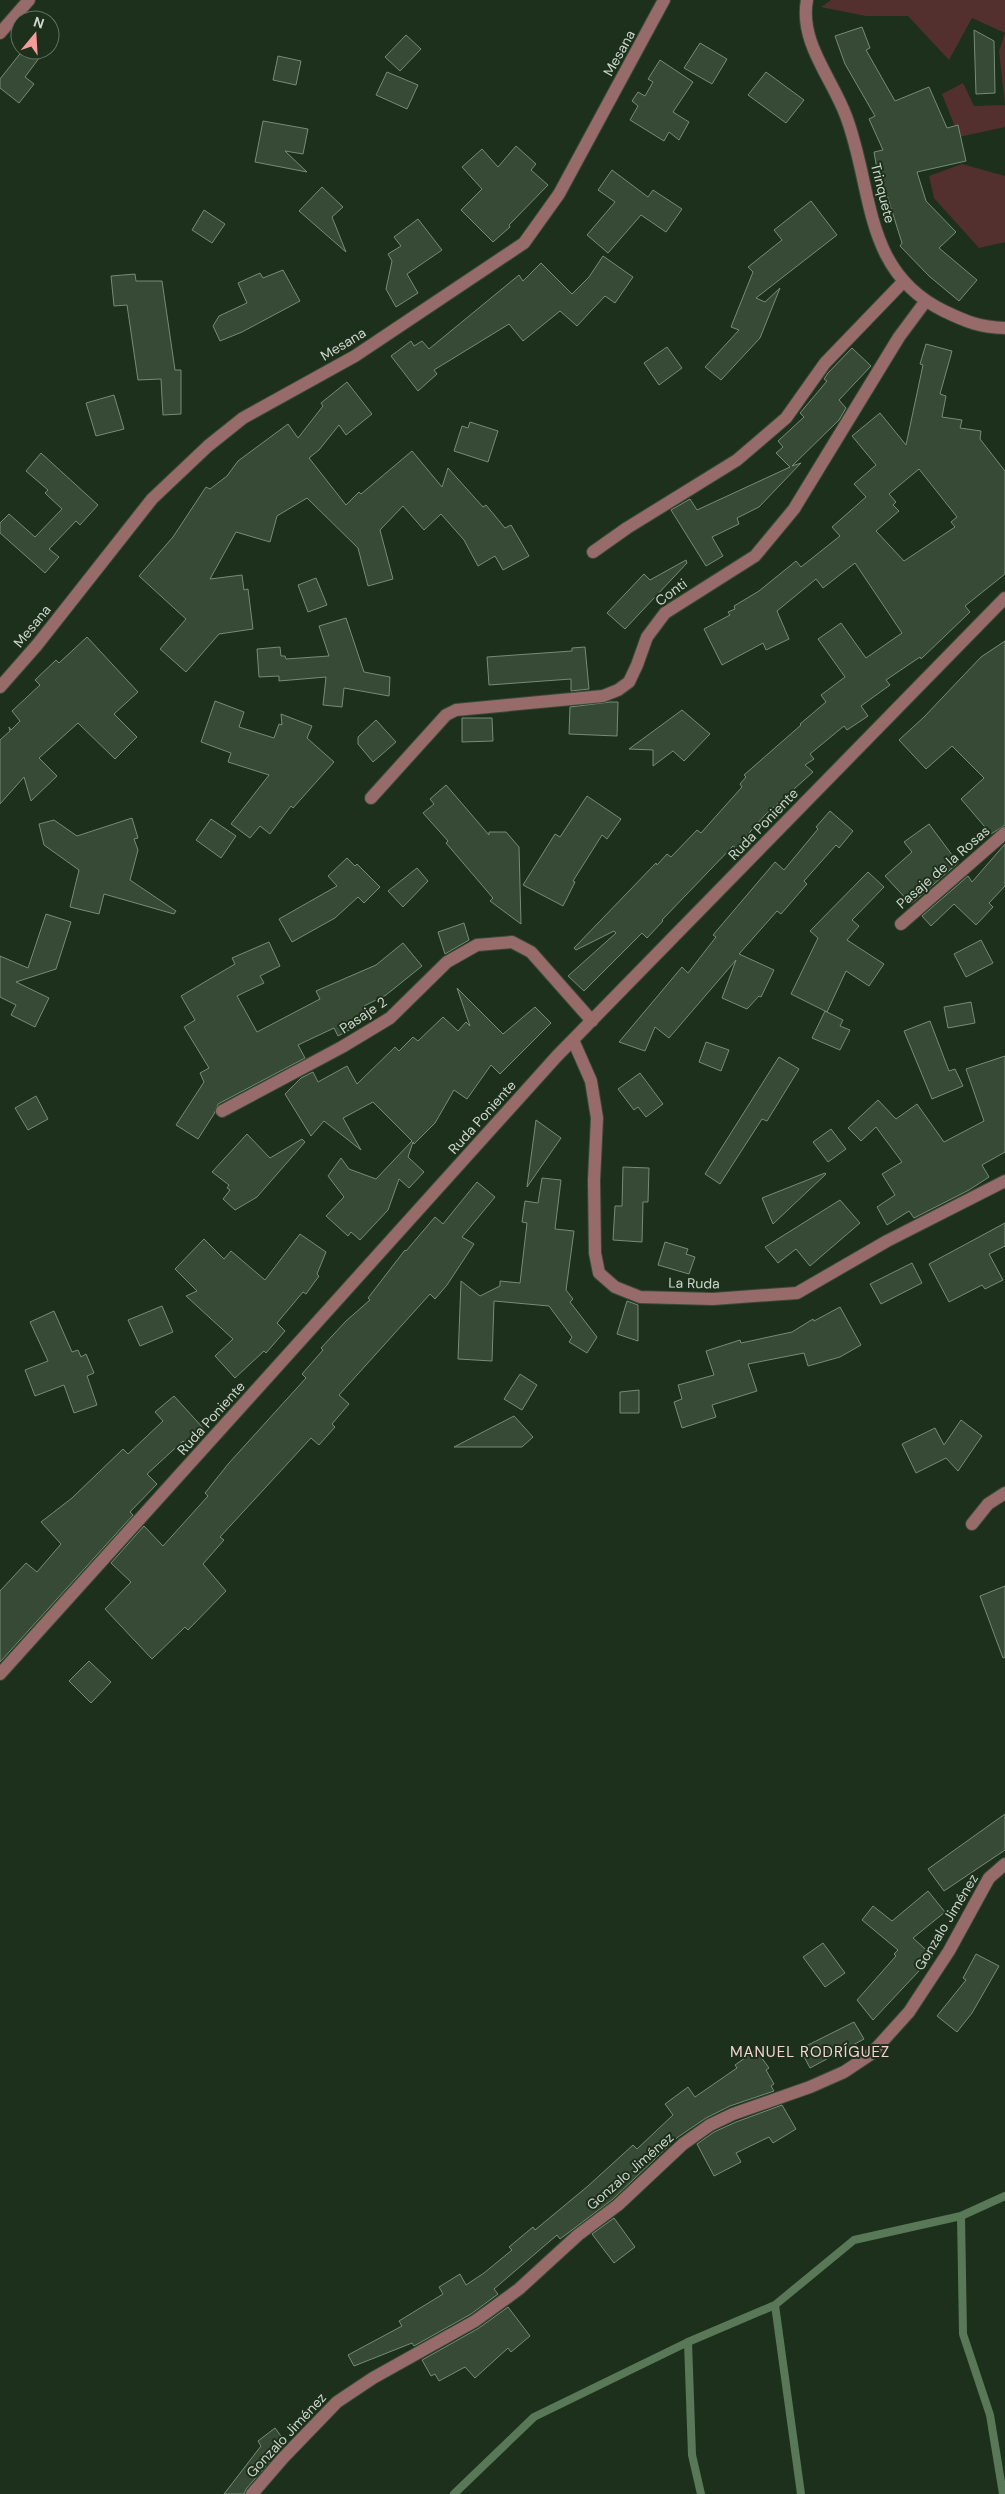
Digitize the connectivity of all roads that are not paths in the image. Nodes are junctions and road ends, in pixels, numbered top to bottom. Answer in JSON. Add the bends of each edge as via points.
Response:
{"nodes":[{"id":1,"x":29,"y":0,"type":"edge"},
{"id":2,"x":664,"y":0,"type":"edge"},
{"id":3,"x":807,"y":0,"type":"edge"},
{"id":4,"x":0,"y":33,"type":"edge"},
{"id":5,"x":903,"y":282,"type":"junction"},
{"id":6,"x":925,"y":302,"type":"junction"},
{"id":7,"x":1005,"y":328,"type":"edge"},
{"id":8,"x":593,"y":552,"type":"dead end"},
{"id":9,"x":1005,"y":598,"type":"edge"},
{"id":10,"x":0,"y":687,"type":"edge"},
{"id":11,"x":371,"y":798,"type":"dead end"},
{"id":12,"x":1005,"y":833,"type":"edge"},
{"id":13,"x":901,"y":924,"type":"dead end"},
{"id":14,"x":592,"y":1021,"type":"junction"},
{"id":15,"x":573,"y":1040,"type":"junction"},
{"id":16,"x":222,"y":1111,"type":"dead end"},
{"id":17,"x":1005,"y":1181,"type":"edge"},
{"id":18,"x":1005,"y":1493,"type":"edge"},
{"id":19,"x":972,"y":1524,"type":"dead end"},
{"id":20,"x":0,"y":1674,"type":"edge"},
{"id":21,"x":1005,"y":1864,"type":"edge"},
{"id":22,"x":252,"y":2494,"type":"edge"}],
"edges":[{"from":1,"to":4,"type":"street"},
{"from":2,"to":10,"type":"street","name":"Mesana","via":[[559,194],[524,243],[355,356],[243,418],[208,446],[152,498],[37,645]]},
{"from":3,"to":5,"type":"street","name":"Trinquete","via":[[808,35],[846,115],[884,252]]},
{"from":5,"to":6,"type":"street","name":"Trinquete"},
{"from":5,"to":8,"type":"street","via":[[825,363],[786,418],[737,460]]},
{"from":6,"to":7,"type":"street","name":"Trinquete","via":[[981,328]]},
{"from":6,"to":11,"type":"street","name":"Conti","via":[[899,337],[794,509],[755,556],[665,613],[647,637],[638,665],[628,682],[603,696],[456,710],[446,715]]},
{"from":9,"to":14,"type":"street","name":"Ruda Poniente"},
{"from":12,"to":13,"type":"street","name":"Pasaje de la Rosas"},
{"from":14,"to":15,"type":"street","name":"Ruda Poniente"},
{"from":14,"to":16,"type":"street","name":"Pasaje 2","via":[[531,952],[512,942],[476,945],[447,962],[390,1018]]},
{"from":15,"to":17,"type":"street","name":"La Ruda","via":[[591,1082],[597,1118],[594,1189],[595,1252],[599,1273],[615,1287],[640,1297],[713,1299],[797,1293],[887,1241]]},
{"from":15,"to":20,"type":"street","name":"Ruda Poniente"},
{"from":18,"to":19,"type":"street","via":[[988,1504]]},
{"from":21,"to":22,"type":"street","name":"Gonzalo Jiménez","via":[[989,1878],[949,1951],[909,2012],[871,2054],[844,2072],[810,2087],[710,2125],[683,2144],[618,2205],[475,2322],[373,2378],[337,2402]]}]}
